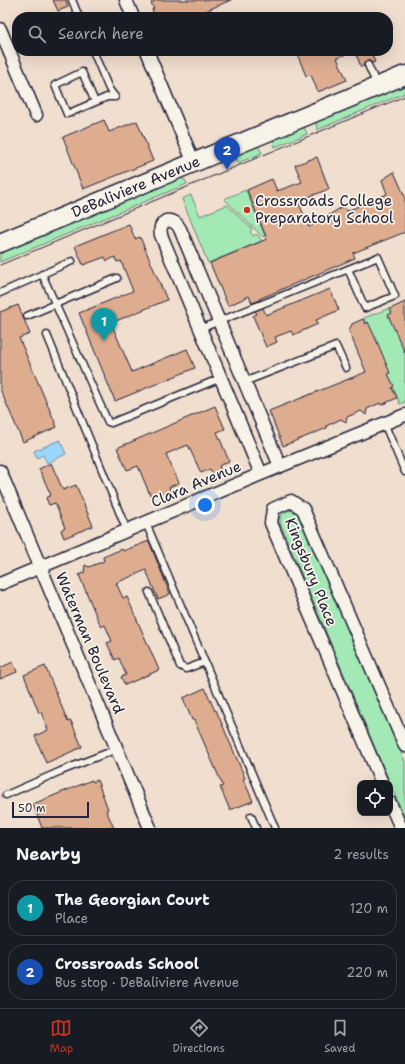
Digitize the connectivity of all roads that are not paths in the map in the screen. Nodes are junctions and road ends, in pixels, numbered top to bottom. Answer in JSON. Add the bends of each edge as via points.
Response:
{"nodes":[{"id":1,"x":72,"y":0,"type":"edge"},
{"id":2,"x":126,"y":0,"type":"edge"},
{"id":3,"x":77,"y":12,"type":"edge"},
{"id":4,"x":131,"y":12,"type":"edge"},
{"id":5,"x":0,"y":28,"type":"edge"},
{"id":6,"x":95,"y":56,"type":"edge"},
{"id":7,"x":149,"y":56,"type":"edge"},
{"id":8,"x":368,"y":64,"type":"dead end"},
{"id":9,"x":405,"y":75,"type":"edge"},
{"id":10,"x":377,"y":87,"type":"junction"},
{"id":11,"x":95,"y":102,"type":"junction"},
{"id":12,"x":36,"y":115,"type":"dead end"},
{"id":13,"x":194,"y":163,"type":"junction"},
{"id":14,"x":0,"y":243,"type":"edge"},
{"id":15,"x":72,"y":261,"type":"dead end"},
{"id":16,"x":348,"y":268,"type":"junction"},
{"id":17,"x":42,"y":274,"type":"junction"},
{"id":18,"x":117,"y":278,"type":"dead end"},
{"id":19,"x":0,"y":292,"type":"edge"},
{"id":20,"x":55,"y":304,"type":"junction"},
{"id":21,"x":28,"y":316,"type":"dead end"},
{"id":22,"x":223,"y":320,"type":"junction"},
{"id":23,"x":200,"y":330,"type":"junction"},
{"id":24,"x":47,"y":335,"type":"dead end"},
{"id":25,"x":346,"y":368,"type":"dead end"},
{"id":26,"x":221,"y":378,"type":"junction"},
{"id":27,"x":244,"y":382,"type":"junction"},
{"id":28,"x":405,"y":415,"type":"edge"},
{"id":29,"x":384,"y":423,"type":"junction"},
{"id":30,"x":280,"y":466,"type":"junction"},
{"id":31,"x":0,"y":471,"type":"edge"},
{"id":32,"x":405,"y":472,"type":"edge"},
{"id":33,"x":261,"y":474,"type":"junction"},
{"id":34,"x":146,"y":523,"type":"junction"},
{"id":35,"x":127,"y":531,"type":"junction"},
{"id":36,"x":40,"y":568,"type":"junction"},
{"id":37,"x":0,"y":584,"type":"edge"},
{"id":38,"x":149,"y":592,"type":"dead end"},
{"id":39,"x":205,"y":662,"type":"junction"},
{"id":40,"x":405,"y":746,"type":"edge"},
{"id":41,"x":117,"y":750,"type":"junction"},
{"id":42,"x":381,"y":780,"type":"edge"},
{"id":43,"x":6,"y":795,"type":"dead end"},
{"id":44,"x":393,"y":810,"type":"edge"},
{"id":45,"x":251,"y":816,"type":"dead end"},
{"id":46,"x":150,"y":828,"type":"edge"},
{"id":47,"x":256,"y":828,"type":"edge"},
{"id":48,"x":275,"y":828,"type":"edge"},
{"id":49,"x":401,"y":828,"type":"edge"}],
"edges":[{"from":1,"to":3,"type":"lane"},
{"from":2,"to":4,"type":"street"},
{"from":5,"to":12,"type":"street"},
{"from":6,"to":11,"type":"lane","via":[[108,89],[115,97]]},
{"from":7,"to":13,"type":"street"},
{"from":8,"to":10,"type":"lane"},
{"from":9,"to":10,"type":"main road","name":"DeBaliviere Avenue"},
{"from":10,"to":13,"type":"main road","name":"DeBaliviere Avenue"},
{"from":11,"to":11,"type":"lane","via":[[68,114],[55,85],[82,72]]},
{"from":13,"to":14,"type":"main road","name":"DeBaliviere Avenue"},
{"from":15,"to":17,"type":"lane"},
{"from":16,"to":16,"type":"lane","via":[[378,257],[395,296],[365,308]]},
{"from":16,"to":22,"type":"lane"},
{"from":17,"to":19,"type":"lane"},
{"from":17,"to":20,"type":"lane"},
{"from":18,"to":20,"type":"lane"},
{"from":20,"to":21,"type":"lane"},
{"from":20,"to":26,"type":"lane","via":[[110,423]]},
{"from":22,"to":23,"type":"lane"},
{"from":22,"to":23,"type":"street","via":[[178,225],[166,221],[160,229],[161,235]]},
{"from":22,"to":27,"type":"street"},
{"from":23,"to":26,"type":"street"},
{"from":24,"to":35,"type":"lane"},
{"from":25,"to":27,"type":"lane","via":[[336,346]]},
{"from":26,"to":33,"type":"street"},
{"from":27,"to":30,"type":"street"},
{"from":28,"to":29,"type":"street","name":"Clara Avenue"},
{"from":29,"to":30,"type":"street","name":"Clara Avenue"},
{"from":29,"to":32,"type":"lane"},
{"from":30,"to":33,"type":"street","name":"Clara Avenue"},
{"from":31,"to":36,"type":"street","name":"Waterman Boulevard"},
{"from":33,"to":34,"type":"street","name":"Clara Avenue"},
{"from":34,"to":35,"type":"street","name":"Clara Avenue"},
{"from":34,"to":39,"type":"lane"},
{"from":35,"to":36,"type":"street","name":"Clara Avenue"},
{"from":36,"to":37,"type":"street","name":"Clara Avenue"},
{"from":36,"to":41,"type":"street","name":"Waterman Boulevard"},
{"from":38,"to":39,"type":"lane","via":[[180,666],[186,669]]},
{"from":39,"to":48,"type":"lane"},
{"from":40,"to":42,"type":"street","name":"Kingsbury Place","via":[[303,509],[291,501],[274,509],[271,523]]},
{"from":41,"to":43,"type":"lane"},
{"from":41,"to":46,"type":"street","name":"Waterman Boulevard"},
{"from":44,"to":49,"type":"street"},
{"from":45,"to":47,"type":"lane"}]}
